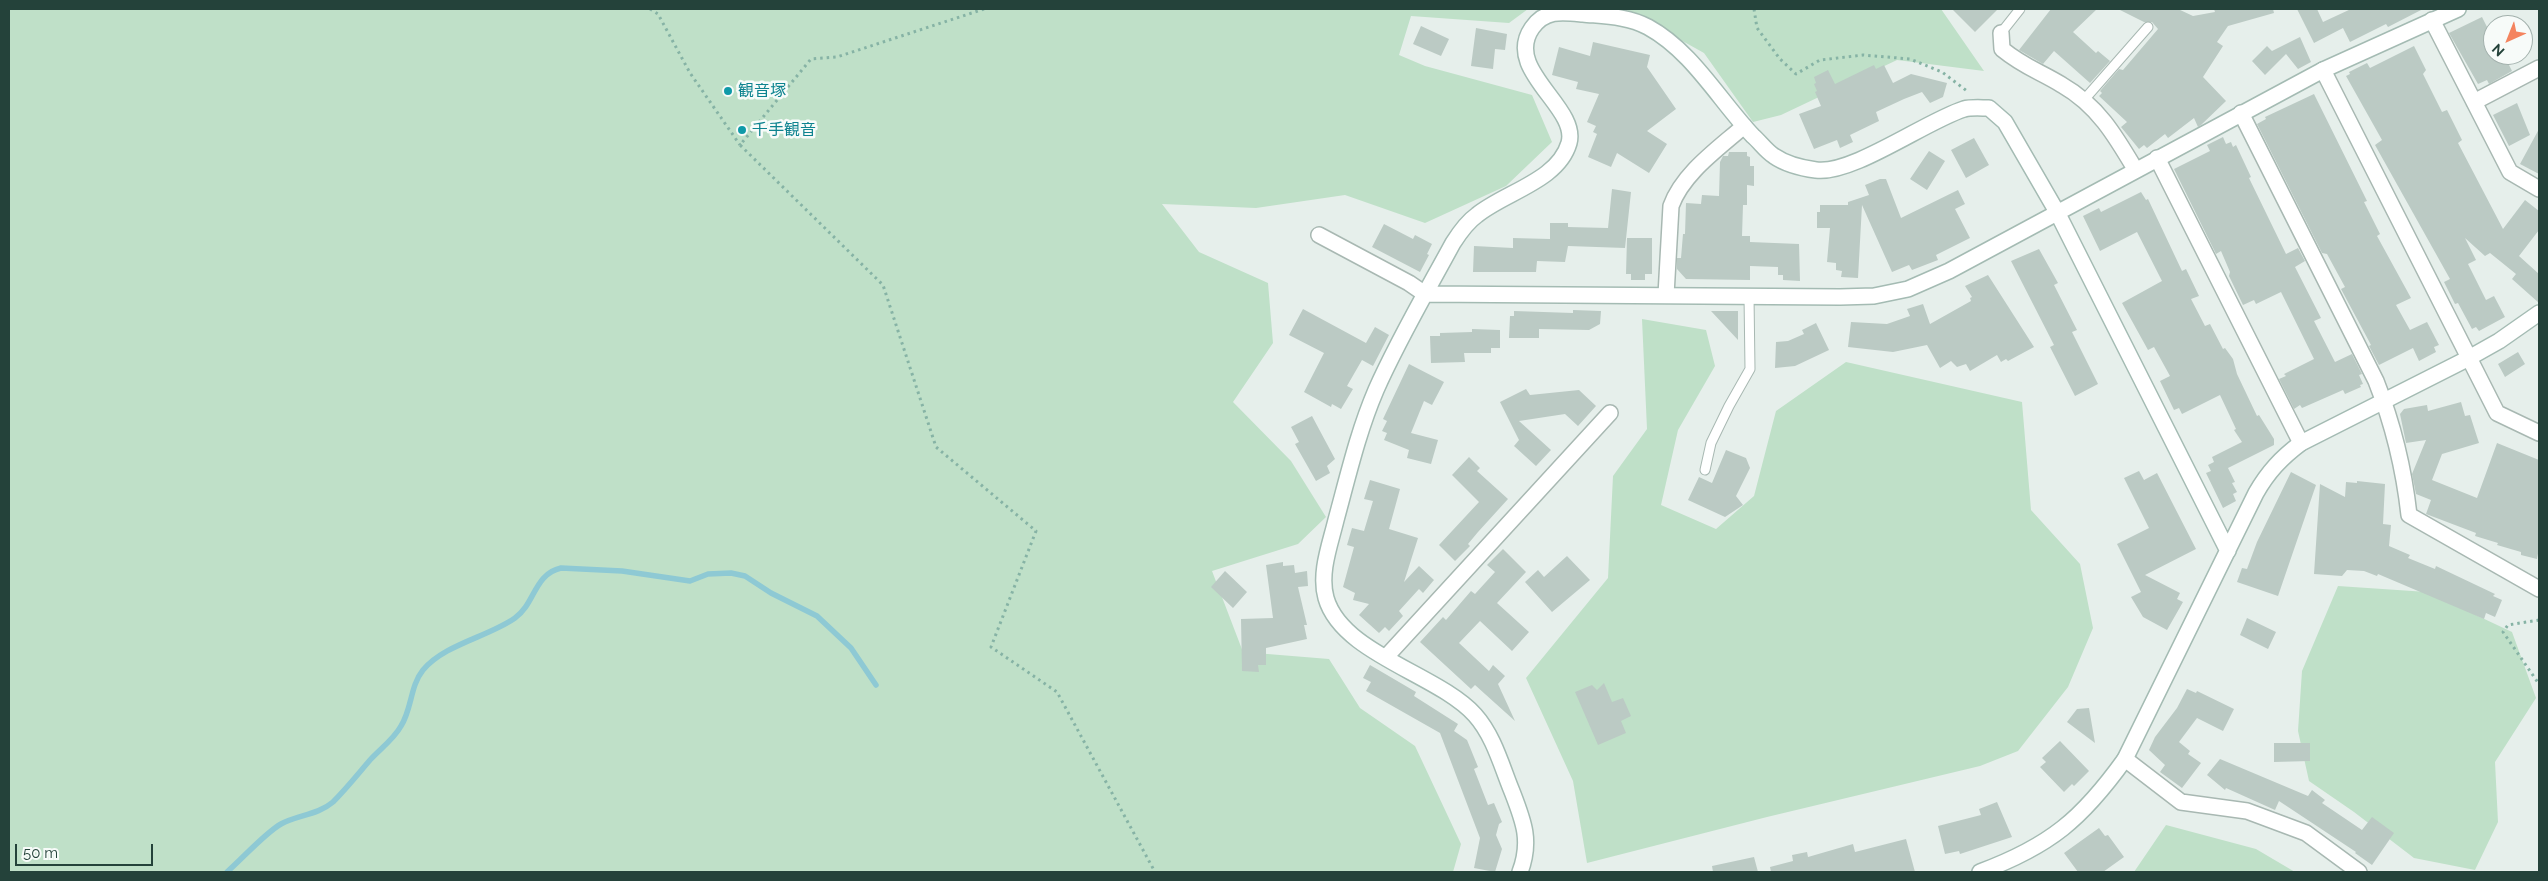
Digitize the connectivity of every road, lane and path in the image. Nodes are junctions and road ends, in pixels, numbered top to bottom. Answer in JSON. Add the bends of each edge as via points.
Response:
{"nodes":[{"id":1,"x":650,"y":9,"type":"edge"},
{"id":2,"x":984,"y":9,"type":"edge"},
{"id":3,"x":1754,"y":9,"type":"edge"},
{"id":4,"x":2020,"y":9,"type":"edge"},
{"id":5,"x":2458,"y":9,"type":"edge"},
{"id":6,"x":2437,"y":15,"type":"edge"},
{"id":7,"x":2148,"y":27,"type":"dead end"},
{"id":8,"x":2001,"y":33,"type":"joint"},
{"id":9,"x":2539,"y":68,"type":"edge"},
{"id":10,"x":2323,"y":70,"type":"junction"},
{"id":11,"x":2083,"y":101,"type":"junction"},
{"id":12,"x":2474,"y":102,"type":"junction"},
{"id":13,"x":1989,"y":108,"type":"junction"},
{"id":14,"x":2241,"y":112,"type":"junction"},
{"id":15,"x":1744,"y":126,"type":"junction"},
{"id":16,"x":740,"y":145,"type":"junction"},
{"id":17,"x":2157,"y":158,"type":"junction"},
{"id":18,"x":2135,"y":169,"type":"junction"},
{"id":19,"x":2539,"y":189,"type":"edge"},
{"id":20,"x":2057,"y":212,"type":"junction"},
{"id":21,"x":1318,"y":235,"type":"dead end"},
{"id":22,"x":1425,"y":294,"type":"junction"},
{"id":23,"x":1666,"y":295,"type":"junction"},
{"id":24,"x":1749,"y":296,"type":"junction"},
{"id":25,"x":2539,"y":313,"type":"edge"},
{"id":26,"x":2467,"y":359,"type":"junction"},
{"id":27,"x":2384,"y":400,"type":"junction"},
{"id":28,"x":1610,"y":413,"type":"dead end"},
{"id":29,"x":2539,"y":433,"type":"edge"},
{"id":30,"x":2301,"y":443,"type":"junction"},
{"id":31,"x":1705,"y":470,"type":"dead end"},
{"id":32,"x":2228,"y":551,"type":"junction"},
{"id":33,"x":2539,"y":589,"type":"edge"},
{"id":34,"x":2539,"y":620,"type":"edge"},
{"id":35,"x":1386,"y":657,"type":"junction"},
{"id":36,"x":2539,"y":684,"type":"edge"},
{"id":37,"x":2126,"y":759,"type":"junction"},
{"id":38,"x":1155,"y":872,"type":"edge"},
{"id":39,"x":1520,"y":872,"type":"edge"},
{"id":40,"x":1980,"y":872,"type":"edge"},
{"id":41,"x":2359,"y":872,"type":"edge"}],
"edges":[{"from":1,"to":16,"type":"path","via":[[658,14],[690,73]]},
{"from":2,"to":16,"type":"path","via":[[838,57],[811,60]]},
{"from":3,"to":13,"type":"path","via":[[1757,28],[1780,59],[1796,74],[1820,60],[1863,55],[1910,59],[1942,72]]},
{"from":4,"to":8,"type":"lane"},
{"from":5,"to":6,"type":"street"},
{"from":6,"to":10,"type":"street"},
{"from":6,"to":12,"type":"street"},
{"from":7,"to":11,"type":"lane"},
{"from":8,"to":11,"type":"street","via":[[2002,49],[2020,64],[2063,85]]},
{"from":9,"to":12,"type":"street"},
{"from":10,"to":14,"type":"street"},
{"from":10,"to":26,"type":"street"},
{"from":11,"to":18,"type":"street","via":[[2112,129]]},
{"from":12,"to":19,"type":"street","via":[[2510,172]]},
{"from":13,"to":15,"type":"street","via":[[1965,109],[1844,167],[1820,171],[1796,167],[1773,156]]},
{"from":13,"to":20,"type":"street","via":[[2005,122]]},
{"from":14,"to":17,"type":"street"},
{"from":14,"to":27,"type":"street"},
{"from":15,"to":22,"type":"street","via":[[1681,52],[1646,26],[1625,19],[1558,11],[1543,16],[1531,29],[1525,49],[1530,70],[1568,126],[1570,140],[1564,156],[1548,172],[1478,214],[1463,228]]},
{"from":15,"to":23,"type":"street","via":[[1676,192],[1671,206]]},
{"from":16,"to":38,"type":"path","via":[[883,285],[936,446],[1036,532],[991,647],[1058,692]]},
{"from":17,"to":18,"type":"street"},
{"from":17,"to":30,"type":"street"},
{"from":18,"to":20,"type":"street"},
{"from":20,"to":24,"type":"street","via":[[1949,271],[1908,289],[1874,296]]},
{"from":20,"to":32,"type":"street"},
{"from":21,"to":22,"type":"street"},
{"from":22,"to":23,"type":"street"},
{"from":22,"to":35,"type":"street","via":[[1376,390],[1358,436],[1324,567],[1326,598],[1337,619],[1354,637]]},
{"from":23,"to":24,"type":"street"},
{"from":24,"to":31,"type":"lane","via":[[1750,369],[1711,443]]},
{"from":25,"to":26,"type":"street"},
{"from":26,"to":27,"type":"street"},
{"from":26,"to":29,"type":"street","via":[[2496,413]]},
{"from":27,"to":30,"type":"street"},
{"from":27,"to":33,"type":"street","via":[[2409,515]]},
{"from":28,"to":35,"type":"street"},
{"from":30,"to":32,"type":"street","via":[[2268,473]]},
{"from":32,"to":37,"type":"street"},
{"from":34,"to":36,"type":"path","via":[[2508,625],[2503,632]]},
{"from":35,"to":39,"type":"street","via":[[1459,700],[1488,732],[1524,820],[1527,840]]},
{"from":37,"to":40,"type":"street","via":[[2100,795],[2073,821],[2039,847]]},
{"from":37,"to":41,"type":"street","via":[[2181,802],[2247,811],[2306,833]]}]}
